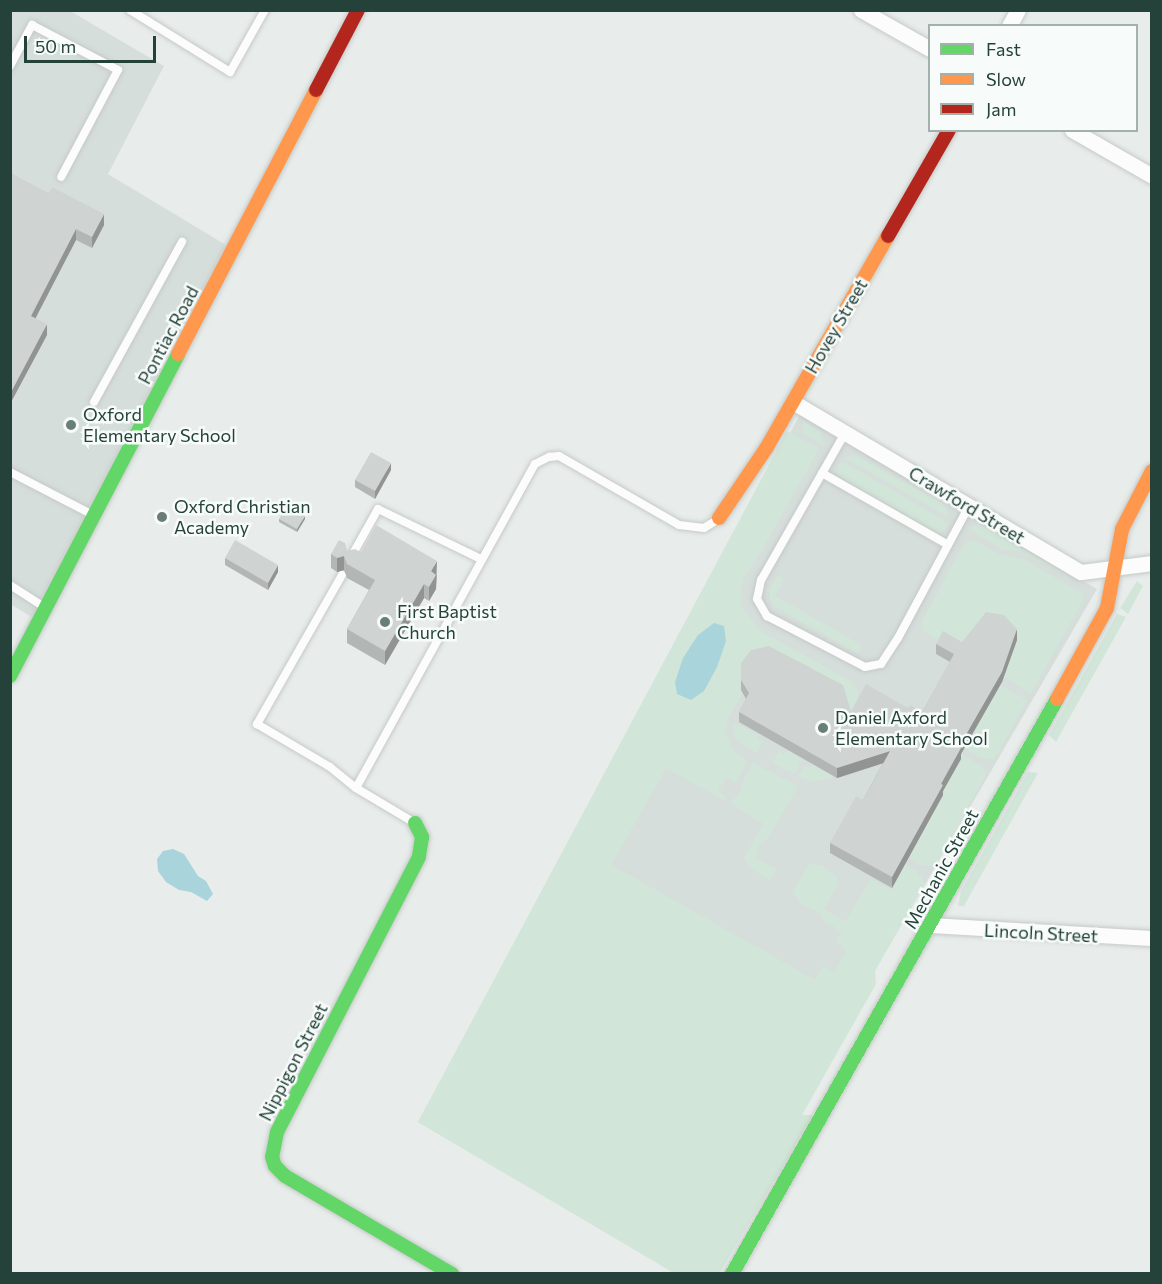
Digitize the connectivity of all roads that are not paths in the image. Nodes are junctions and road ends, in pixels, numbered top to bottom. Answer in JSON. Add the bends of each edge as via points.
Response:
{"nodes":[{"id":1,"x":130,"y":10,"type":"edge"},
{"id":2,"x":265,"y":10,"type":"edge"},
{"id":3,"x":358,"y":10,"type":"edge"},
{"id":4,"x":861,"y":10,"type":"edge"},
{"id":5,"x":1018,"y":10,"type":"edge"},
{"id":6,"x":1010,"y":24,"type":"edge"},
{"id":7,"x":928,"y":49,"type":"edge"},
{"id":8,"x":10,"y":66,"type":"edge"},
{"id":9,"x":948,"y":132,"type":"edge"},
{"id":10,"x":1075,"y":132,"type":"edge"},
{"id":11,"x":1152,"y":176,"type":"edge"},
{"id":12,"x":61,"y":177,"type":"dead end"},
{"id":13,"x":182,"y":242,"type":"dead end"},
{"id":14,"x":94,"y":402,"type":"dead end"},
{"id":15,"x":793,"y":402,"type":"junction"},
{"id":16,"x":845,"y":433,"type":"junction"},
{"id":17,"x":1152,"y":471,"type":"edge"},
{"id":18,"x":10,"y":472,"type":"edge"},
{"id":19,"x":822,"y":473,"type":"junction"},
{"id":20,"x":969,"y":506,"type":"junction"},
{"id":21,"x":94,"y":516,"type":"junction"},
{"id":22,"x":719,"y":518,"type":"joint"},
{"id":23,"x":948,"y":545,"type":"junction"},
{"id":24,"x":350,"y":560,"type":"edge"},
{"id":25,"x":481,"y":560,"type":"junction"},
{"id":26,"x":1152,"y":563,"type":"edge"},
{"id":27,"x":1115,"y":568,"type":"junction"},
{"id":28,"x":342,"y":574,"type":"edge"},
{"id":29,"x":10,"y":585,"type":"edge"},
{"id":30,"x":46,"y":608,"type":"junction"},
{"id":31,"x":10,"y":676,"type":"edge"},
{"id":32,"x":356,"y":788,"type":"junction"},
{"id":33,"x":415,"y":823,"type":"joint"},
{"id":34,"x":930,"y":925,"type":"junction"},
{"id":35,"x":1152,"y":938,"type":"edge"},
{"id":36,"x":452,"y":1274,"type":"edge"},
{"id":37,"x":732,"y":1274,"type":"edge"}],
"edges":[{"from":1,"to":2,"type":"lane","via":[[230,72]]},
{"from":3,"to":21,"type":"street","name":"Pontiac Road"},
{"from":4,"to":7,"type":"street"},
{"from":5,"to":6,"type":"street"},
{"from":8,"to":12,"type":"lane","via":[[32,25],[118,70]]},
{"from":9,"to":15,"type":"street","name":"Hovey Street"},
{"from":10,"to":11,"type":"street"},
{"from":13,"to":14,"type":"lane"},
{"from":15,"to":16,"type":"street","name":"Crawford Street"},
{"from":15,"to":22,"type":"street","name":"Hovey Street"},
{"from":16,"to":19,"type":"lane"},
{"from":16,"to":20,"type":"street","name":"Crawford Street"},
{"from":17,"to":27,"type":"street","name":"Mechanic Street","via":[[1125,519]]},
{"from":18,"to":21,"type":"lane"},
{"from":19,"to":23,"type":"lane"},
{"from":19,"to":23,"type":"lane","via":[[761,580],[757,599],[767,616],[865,667],[880,664]]},
{"from":20,"to":23,"type":"lane"},
{"from":20,"to":27,"type":"street","name":"Crawford Street","via":[[1081,572]]},
{"from":21,"to":30,"type":"street","name":"Pontiac Road"},
{"from":22,"to":25,"type":"lane","via":[[704,528],[680,525],[569,461],[549,457],[536,464]]},
{"from":24,"to":25,"type":"lane","via":[[378,509]]},
{"from":25,"to":32,"type":"lane"},
{"from":26,"to":27,"type":"street","name":"Crawford Street"},
{"from":27,"to":34,"type":"street","name":"Mechanic Street","via":[[1101,620]]},
{"from":28,"to":32,"type":"lane","via":[[258,724],[330,767]]},
{"from":29,"to":30,"type":"lane"},
{"from":30,"to":31,"type":"street","name":"Pontiac Road"},
{"from":32,"to":33,"type":"lane"},
{"from":33,"to":36,"type":"street","name":"Nippigon Street","via":[[422,837],[419,857],[277,1132],[272,1154],[275,1166],[285,1176]]},
{"from":34,"to":35,"type":"street","name":"Lincoln Street"},
{"from":34,"to":37,"type":"street","name":"Mechanic Street"}]}
